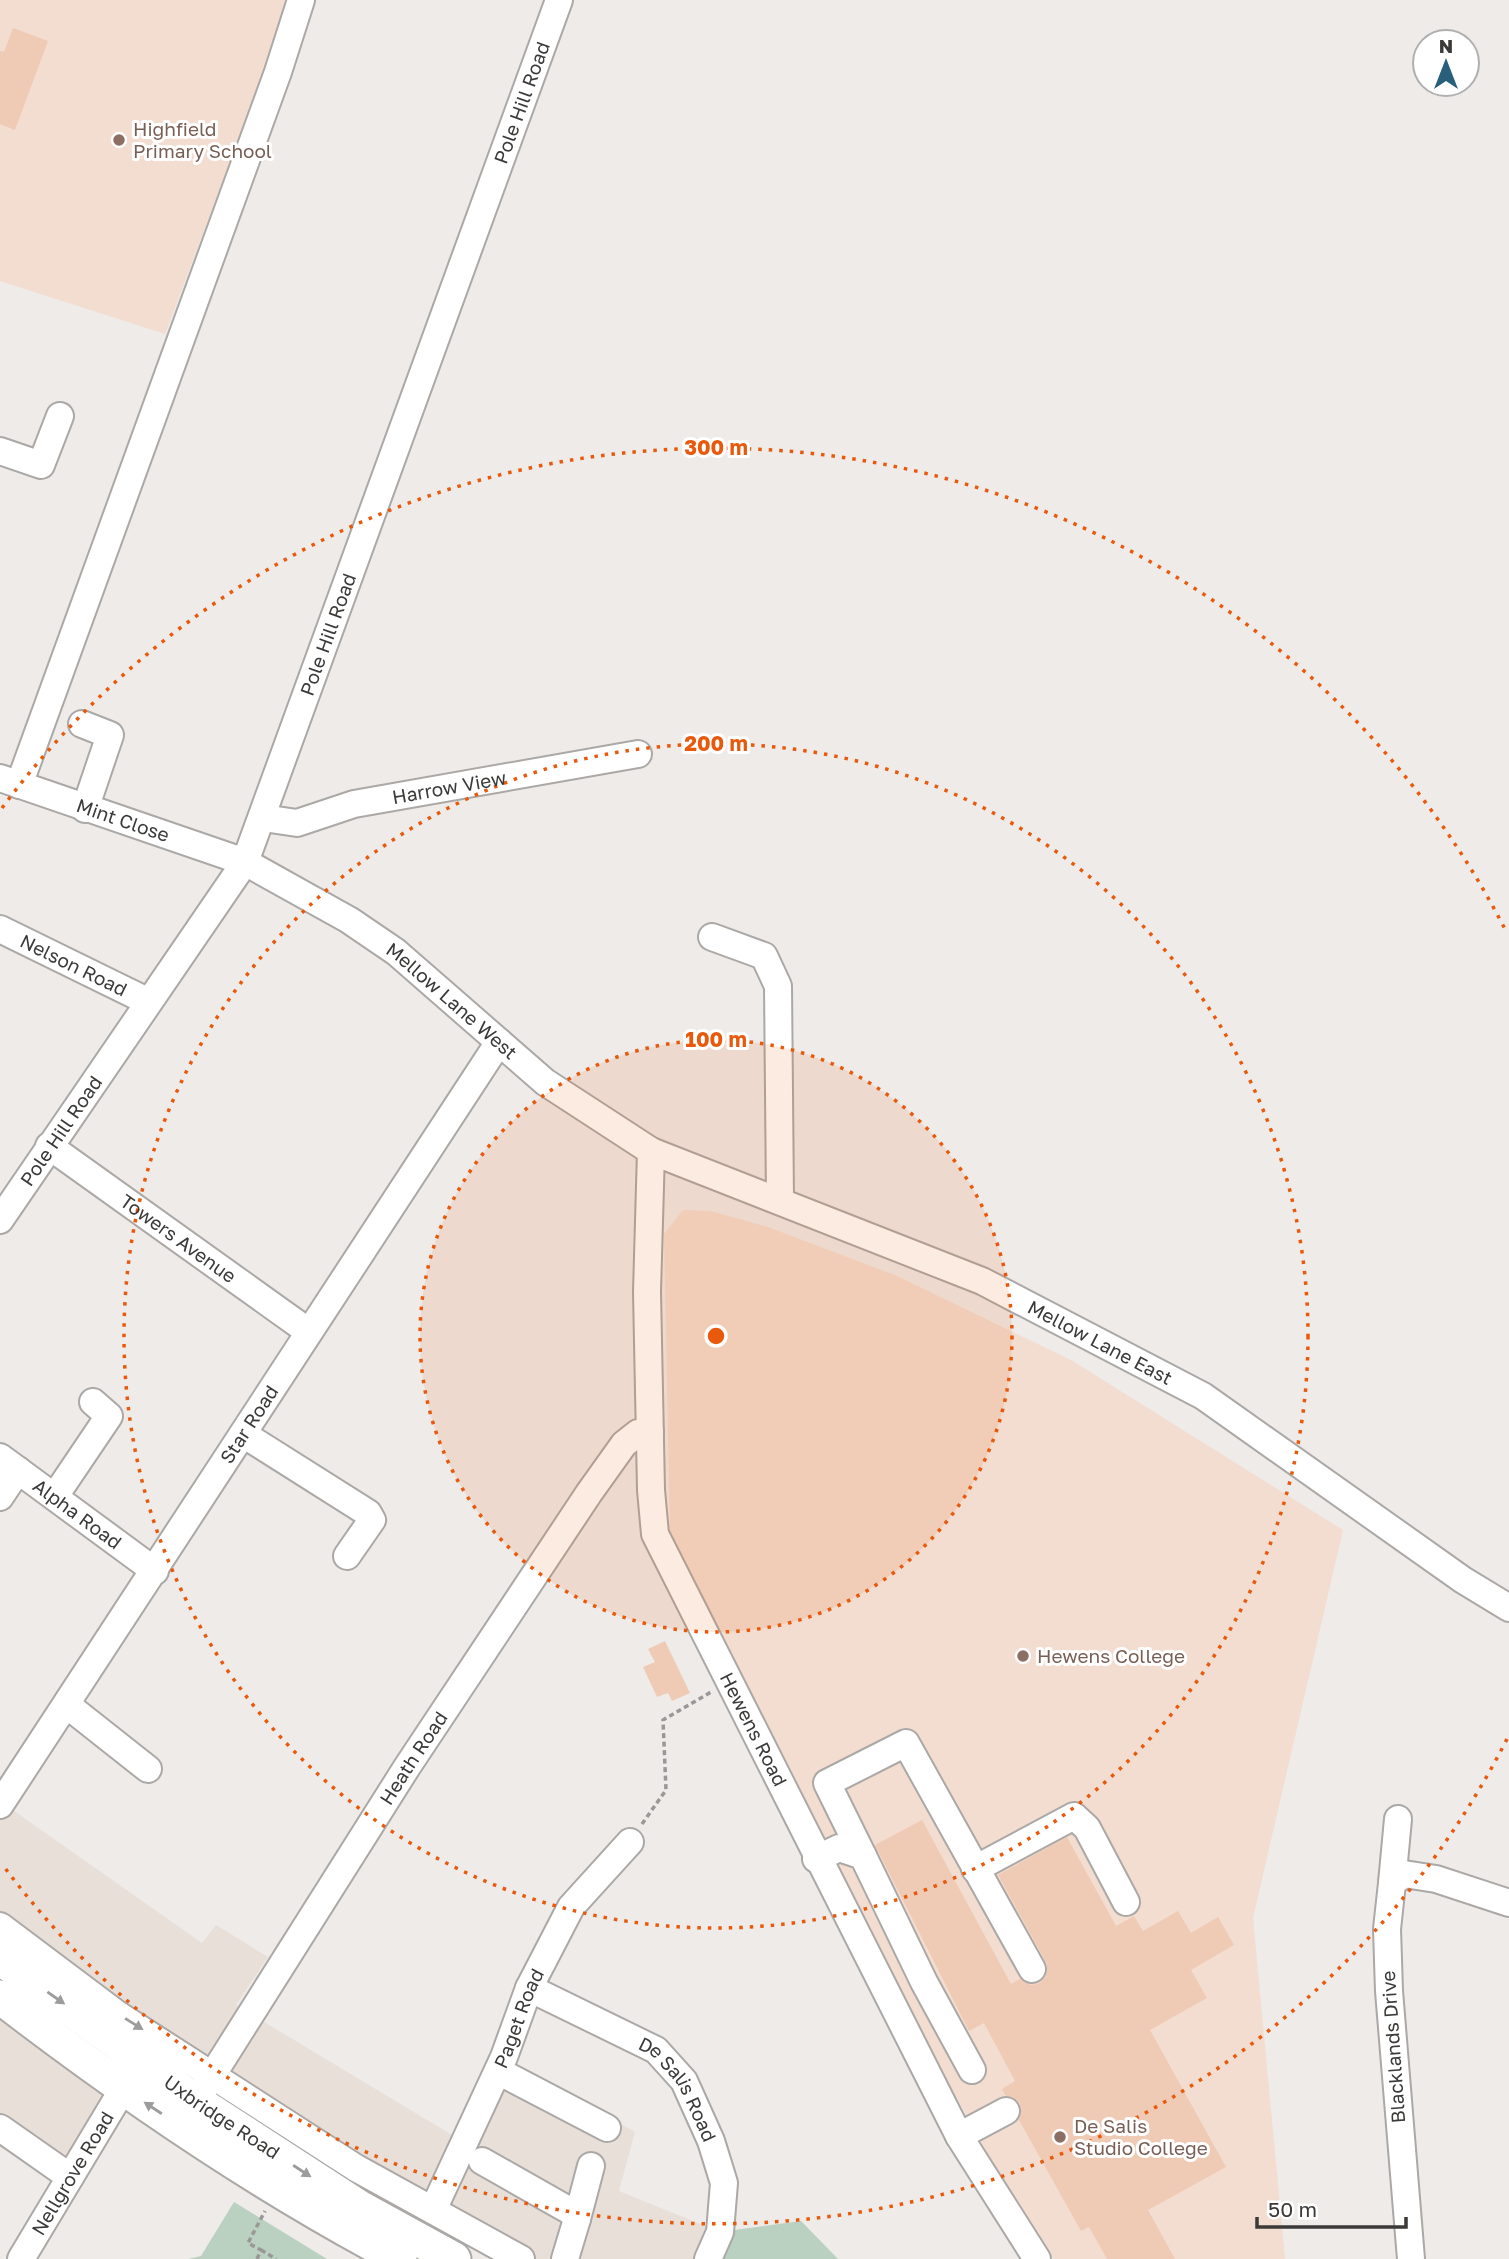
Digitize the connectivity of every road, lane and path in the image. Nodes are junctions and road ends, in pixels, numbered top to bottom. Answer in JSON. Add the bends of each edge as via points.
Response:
{"nodes":[{"id":1,"x":301,"y":0,"type":"edge"},
{"id":2,"x":559,"y":0,"type":"edge"},
{"id":3,"x":61,"y":416,"type":"dead end"},
{"id":4,"x":0,"y":451,"type":"edge"},
{"id":5,"x":82,"y":724,"type":"dead end"},
{"id":6,"x":638,"y":754,"type":"dead end"},
{"id":7,"x":9,"y":781,"type":"edge"},
{"id":8,"x":85,"y":809,"type":"junction"},
{"id":9,"x":263,"y":818,"type":"junction"},
{"id":10,"x":245,"y":862,"type":"junction"},
{"id":11,"x":0,"y":929,"type":"edge"},
{"id":12,"x":712,"y":937,"type":"dead end"},
{"id":13,"x":147,"y":1001,"type":"junction"},
{"id":14,"x":499,"y":1042,"type":"junction"},
{"id":15,"x":49,"y":1146,"type":"junction"},
{"id":16,"x":650,"y":1151,"type":"junction"},
{"id":17,"x":780,"y":1200,"type":"junction"},
{"id":18,"x":0,"y":1220,"type":"edge"},
{"id":19,"x":309,"y":1332,"type":"junction"},
{"id":20,"x":93,"y":1402,"type":"dead end"},
{"id":21,"x":650,"y":1432,"type":"junction"},
{"id":22,"x":243,"y":1434,"type":"junction"},
{"id":23,"x":9,"y":1464,"type":"edge"},
{"id":24,"x":55,"y":1496,"type":"junction"},
{"id":25,"x":0,"y":1497,"type":"edge"},
{"id":26,"x":347,"y":1556,"type":"dead end"},
{"id":27,"x":155,"y":1571,"type":"junction"},
{"id":28,"x":1509,"y":1608,"type":"edge"},
{"id":29,"x":728,"y":1683,"type":"junction"},
{"id":30,"x":67,"y":1705,"type":"junction"},
{"id":31,"x":148,"y":1769,"type":"dead end"},
{"id":32,"x":0,"y":1805,"type":"edge"},
{"id":33,"x":1398,"y":1819,"type":"dead end"},
{"id":34,"x":630,"y":1842,"type":"joint"},
{"id":35,"x":863,"y":1856,"type":"junction"},
{"id":36,"x":816,"y":1859,"type":"junction"},
{"id":37,"x":975,"y":1869,"type":"junction"},
{"id":38,"x":1392,"y":1884,"type":"junction"},
{"id":39,"x":1126,"y":1902,"type":"dead end"},
{"id":40,"x":1509,"y":1903,"type":"edge"},
{"id":41,"x":0,"y":1926,"type":"edge"},
{"id":42,"x":0,"y":1958,"type":"edge"},
{"id":43,"x":1032,"y":1969,"type":"dead end"},
{"id":44,"x":529,"y":1988,"type":"junction"},
{"id":45,"x":0,"y":1997,"type":"edge"},
{"id":46,"x":972,"y":2070,"type":"dead end"},
{"id":47,"x":498,"y":2071,"type":"junction"},
{"id":48,"x":204,"y":2088,"type":"junction"},
{"id":49,"x":123,"y":2089,"type":"junction"},
{"id":50,"x":1006,"y":2111,"type":"dead end"},
{"id":51,"x":0,"y":2128,"type":"edge"},
{"id":52,"x":607,"y":2128,"type":"dead end"},
{"id":53,"x":959,"y":2136,"type":"junction"},
{"id":54,"x":482,"y":2161,"type":"dead end"},
{"id":55,"x":591,"y":2166,"type":"dead end"},
{"id":56,"x":70,"y":2177,"type":"junction"},
{"id":57,"x":277,"y":2188,"type":"junction"},
{"id":58,"x":433,"y":2210,"type":"junction"},
{"id":59,"x":577,"y":2218,"type":"junction"},
{"id":60,"x":261,"y":2250,"type":"junction"},
{"id":61,"x":490,"y":2252,"type":"edge"},
{"id":62,"x":21,"y":2259,"type":"edge"},
{"id":63,"x":257,"y":2259,"type":"edge"},
{"id":64,"x":276,"y":2259,"type":"edge"},
{"id":65,"x":400,"y":2259,"type":"edge"},
{"id":66,"x":454,"y":2259,"type":"edge"},
{"id":67,"x":521,"y":2259,"type":"edge"},
{"id":68,"x":565,"y":2259,"type":"edge"},
{"id":69,"x":708,"y":2259,"type":"edge"},
{"id":70,"x":1037,"y":2259,"type":"edge"},
{"id":71,"x":1411,"y":2259,"type":"edge"}],
"edges":[{"from":1,"to":7,"type":"street","via":[[278,72]]},
{"from":2,"to":9,"type":"street","name":"Pole Hill Road"},
{"from":3,"to":4,"type":"street","via":[[41,465]]},
{"from":5,"to":8,"type":"street","via":[[110,735]]},
{"from":6,"to":9,"type":"street","name":"Harrow View","via":[[354,804],[297,823]]},
{"from":7,"to":8,"type":"street","name":"Mint Close"},
{"from":8,"to":10,"type":"street","name":"Mint Close"},
{"from":9,"to":10,"type":"street","name":"Pole Hill Road"},
{"from":10,"to":13,"type":"street","name":"Pole Hill Road"},
{"from":10,"to":14,"type":"street","name":"Mellow Lane West","via":[[396,952]]},
{"from":11,"to":13,"type":"street","name":"Nelson Road"},
{"from":12,"to":17,"type":"street","via":[[764,956],[778,986]]},
{"from":13,"to":15,"type":"street","name":"Pole Hill Road"},
{"from":14,"to":16,"type":"street","name":"Mellow Lane West","via":[[545,1082]]},
{"from":14,"to":19,"type":"street","name":"Star Road"},
{"from":15,"to":18,"type":"street","name":"Pole Hill Road"},
{"from":15,"to":19,"type":"street","name":"Towers Avenue"},
{"from":16,"to":17,"type":"street","name":"Mellow Lane East"},
{"from":16,"to":21,"type":"street","name":"Hewens Road"},
{"from":17,"to":28,"type":"street","name":"Mellow Lane East","via":[[982,1281],[1203,1396],[1462,1580]]},
{"from":19,"to":22,"type":"street","name":"Star Road"},
{"from":20,"to":24,"type":"street","via":[[109,1416]]},
{"from":21,"to":29,"type":"street","name":"Hewens Road","via":[[655,1534]]},
{"from":21,"to":48,"type":"street","name":"Heath Road","via":[[638,1433],[624,1444],[589,1493],[407,1767]]},
{"from":22,"to":26,"type":"street","via":[[368,1513],[372,1520]]},
{"from":22,"to":27,"type":"street","name":"Star Road"},
{"from":23,"to":24,"type":"street","name":"Alpha Road"},
{"from":23,"to":25,"type":"street"},
{"from":24,"to":27,"type":"street","name":"Alpha Road"},
{"from":27,"to":30,"type":"street","name":"Star Road"},
{"from":29,"to":34,"type":"path","via":[[663,1720],[666,1790]]},
{"from":29,"to":36,"type":"street","name":"Hewens Road"},
{"from":30,"to":31,"type":"street"},
{"from":30,"to":32,"type":"street","name":"Star Road"},
{"from":33,"to":38,"type":"street","name":"Blacklands Drive"},
{"from":34,"to":44,"type":"street","name":"Paget Road","via":[[572,1907]]},
{"from":35,"to":36,"type":"street","via":[[839,1848]]},
{"from":35,"to":37,"type":"street","via":[[827,1783],[906,1743]]},
{"from":35,"to":46,"type":"street"},
{"from":36,"to":53,"type":"street","name":"Hewens Road"},
{"from":37,"to":39,"type":"street","via":[[1074,1816],[1087,1828]]},
{"from":37,"to":43,"type":"street"},
{"from":38,"to":40,"type":"street","via":[[1404,1874],[1436,1879]]},
{"from":38,"to":71,"type":"street","name":"Blacklands Drive","via":[[1387,1928],[1389,1991]]},
{"from":41,"to":48,"type":"street","one_way":true,"via":[[117,2014]]},
{"from":42,"to":48,"type":"main road","name":"Uxbridge Road","one_way":true},
{"from":44,"to":47,"type":"street","name":"Paget Road"},
{"from":44,"to":69,"type":"street","name":"De Salis Road","via":[[656,2050],[684,2081],[724,2183],[720,2232]]},
{"from":45,"to":49,"type":"main road","name":"Uxbridge Road"},
{"from":47,"to":52,"type":"street"},
{"from":47,"to":58,"type":"street","name":"Paget Road"},
{"from":48,"to":58,"type":"street"},
{"from":48,"to":66,"type":"main road","name":"Uxbridge Road","one_way":true,"via":[[361,2208]]},
{"from":49,"to":56,"type":"street","name":"Nellgrove Road"},
{"from":57,"to":49,"type":"main road","name":"Uxbridge Road","one_way":true},
{"from":50,"to":53,"type":"street"},
{"from":51,"to":56,"type":"street"},
{"from":53,"to":70,"type":"street","name":"Hewens Road"},
{"from":54,"to":59,"type":"street"},
{"from":55,"to":59,"type":"street"},
{"from":56,"to":62,"type":"street","name":"Nellgrove Road"},
{"from":57,"to":60,"type":"path","via":[[248,2243]]},
{"from":57,"to":65,"type":"main road","name":"Uxbridge Road"},
{"from":58,"to":61,"type":"street"},
{"from":59,"to":68,"type":"street"},
{"from":60,"to":63,"type":"path"},
{"from":60,"to":64,"type":"path"},
{"from":61,"to":67,"type":"street"}]}
